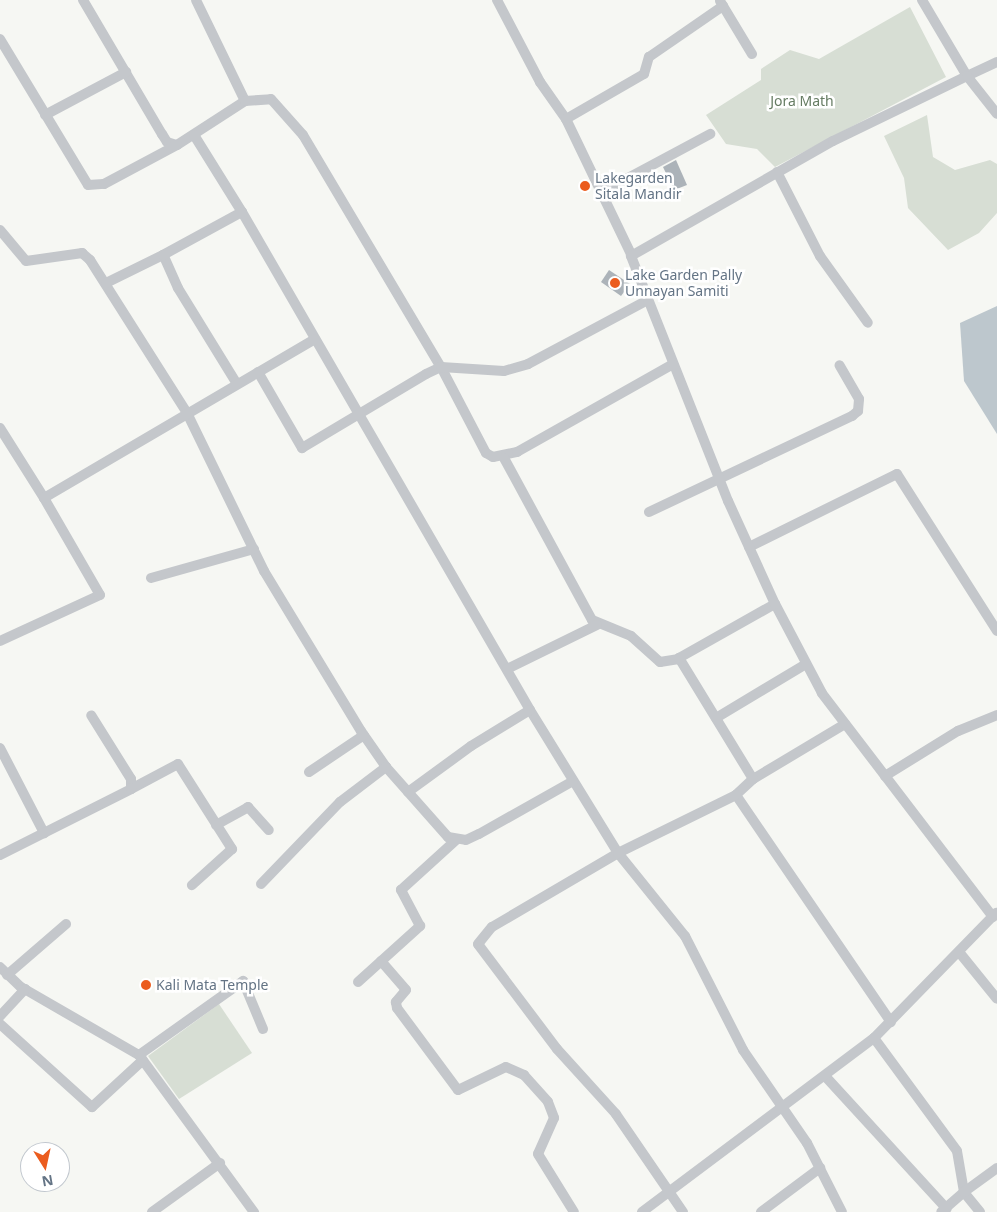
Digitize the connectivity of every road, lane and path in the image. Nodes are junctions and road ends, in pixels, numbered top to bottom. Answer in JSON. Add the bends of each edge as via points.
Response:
{"nodes":[{"id":1,"x":83,"y":0,"type":"edge"},
{"id":2,"x":196,"y":0,"type":"edge"},
{"id":3,"x":497,"y":0,"type":"edge"},
{"id":4,"x":922,"y":0,"type":"edge"},
{"id":5,"x":721,"y":3,"type":"edge"},
{"id":6,"x":0,"y":39,"type":"edge"},
{"id":7,"x":752,"y":54,"type":"dead end"},
{"id":8,"x":997,"y":62,"type":"edge"},
{"id":9,"x":126,"y":72,"type":"junction"},
{"id":10,"x":967,"y":76,"type":"junction"},
{"id":11,"x":245,"y":101,"type":"junction"},
{"id":12,"x":997,"y":114,"type":"edge"},
{"id":13,"x":45,"y":115,"type":"junction"},
{"id":14,"x":566,"y":118,"type":"junction"},
{"id":15,"x":710,"y":134,"type":"dead end"},
{"id":16,"x":194,"y":135,"type":"junction"},
{"id":17,"x":177,"y":145,"type":"junction"},
{"id":18,"x":777,"y":172,"type":"junction"},
{"id":19,"x":602,"y":192,"type":"junction"},
{"id":20,"x":242,"y":212,"type":"junction"},
{"id":21,"x":0,"y":230,"type":"edge"},
{"id":22,"x":631,"y":254,"type":"junction"},
{"id":23,"x":163,"y":255,"type":"junction"},
{"id":24,"x":106,"y":283,"type":"junction"},
{"id":25,"x":648,"y":300,"type":"junction"},
{"id":26,"x":868,"y":323,"type":"dead end"},
{"id":27,"x":315,"y":339,"type":"junction"},
{"id":28,"x":673,"y":364,"type":"junction"},
{"id":29,"x":839,"y":365,"type":"dead end"},
{"id":30,"x":440,"y":367,"type":"junction"},
{"id":31,"x":258,"y":372,"type":"junction"},
{"id":32,"x":237,"y":384,"type":"junction"},
{"id":33,"x":187,"y":413,"type":"junction"},
{"id":34,"x":357,"y":414,"type":"junction"},
{"id":35,"x":0,"y":428,"type":"edge"},
{"id":36,"x":504,"y":458,"type":"junction"},
{"id":37,"x":720,"y":479,"type":"junction"},
{"id":38,"x":44,"y":498,"type":"junction"},
{"id":39,"x":649,"y":512,"type":"dead end"},
{"id":40,"x":749,"y":547,"type":"junction"},
{"id":41,"x":254,"y":548,"type":"junction"},
{"id":42,"x":151,"y":578,"type":"dead end"},
{"id":43,"x":775,"y":604,"type":"junction"},
{"id":44,"x":597,"y":625,"type":"junction"},
{"id":45,"x":997,"y":631,"type":"edge"},
{"id":46,"x":0,"y":641,"type":"edge"},
{"id":47,"x":679,"y":659,"type":"junction"},
{"id":48,"x":806,"y":664,"type":"junction"},
{"id":49,"x":507,"y":669,"type":"junction"},
{"id":50,"x":530,"y":710,"type":"junction"},
{"id":51,"x":91,"y":715,"type":"dead end"},
{"id":52,"x":997,"y":715,"type":"edge"},
{"id":53,"x":716,"y":718,"type":"junction"},
{"id":54,"x":845,"y":724,"type":"junction"},
{"id":55,"x":364,"y":735,"type":"junction"},
{"id":56,"x":0,"y":748,"type":"edge"},
{"id":57,"x":386,"y":767,"type":"junction"},
{"id":58,"x":308,"y":772,"type":"dead end"},
{"id":59,"x":885,"y":776,"type":"junction"},
{"id":60,"x":753,"y":779,"type":"junction"},
{"id":61,"x":573,"y":781,"type":"junction"},
{"id":62,"x":131,"y":789,"type":"junction"},
{"id":63,"x":408,"y":792,"type":"junction"},
{"id":64,"x":736,"y":794,"type":"junction"},
{"id":65,"x":216,"y":825,"type":"junction"},
{"id":66,"x":269,"y":830,"type":"dead end"},
{"id":67,"x":44,"y":833,"type":"junction"},
{"id":68,"x":456,"y":840,"type":"junction"},
{"id":69,"x":618,"y":853,"type":"junction"},
{"id":70,"x":0,"y":855,"type":"edge"},
{"id":71,"x":261,"y":884,"type":"dead end"},
{"id":72,"x":192,"y":885,"type":"dead end"},
{"id":73,"x":995,"y":914,"type":"edge"},
{"id":74,"x":66,"y":924,"type":"dead end"},
{"id":75,"x":959,"y":952,"type":"junction"},
{"id":76,"x":381,"y":961,"type":"junction"},
{"id":77,"x":4,"y":971,"type":"edge"},
{"id":78,"x":358,"y":982,"type":"dead end"},
{"id":79,"x":25,"y":989,"type":"junction"},
{"id":80,"x":997,"y":999,"type":"edge"},
{"id":81,"x":0,"y":1016,"type":"edge"},
{"id":82,"x":891,"y":1022,"type":"junction"},
{"id":83,"x":0,"y":1024,"type":"edge"},
{"id":84,"x":263,"y":1029,"type":"dead end"},
{"id":85,"x":874,"y":1038,"type":"junction"},
{"id":86,"x":141,"y":1058,"type":"junction"},
{"id":87,"x":825,"y":1076,"type":"junction"},
{"id":88,"x":782,"y":1108,"type":"junction"},
{"id":89,"x":220,"y":1163,"type":"junction"},
{"id":90,"x":820,"y":1168,"type":"junction"},
{"id":91,"x":997,"y":1168,"type":"edge"},
{"id":92,"x":669,"y":1192,"type":"junction"},
{"id":93,"x":964,"y":1192,"type":"junction"},
{"id":94,"x":944,"y":1210,"type":"edge"},
{"id":95,"x":152,"y":1212,"type":"edge"},
{"id":96,"x":254,"y":1212,"type":"edge"},
{"id":97,"x":574,"y":1212,"type":"edge"},
{"id":98,"x":642,"y":1212,"type":"edge"},
{"id":99,"x":682,"y":1212,"type":"edge"},
{"id":100,"x":761,"y":1212,"type":"edge"},
{"id":101,"x":842,"y":1212,"type":"edge"},
{"id":102,"x":980,"y":1212,"type":"edge"}],
"edges":[{"from":1,"to":9,"type":"street"},
{"from":2,"to":11,"type":"street"},
{"from":3,"to":14,"type":"street","via":[[540,82]]},
{"from":4,"to":10,"type":"street"},
{"from":5,"to":7,"type":"street"},
{"from":5,"to":14,"type":"street","via":[[649,57],[644,74]]},
{"from":6,"to":13,"type":"street"},
{"from":8,"to":10,"type":"street"},
{"from":9,"to":13,"type":"street"},
{"from":9,"to":17,"type":"street","via":[[162,134]]},
{"from":10,"to":12,"type":"street"},
{"from":10,"to":18,"type":"street","via":[[903,104]]},
{"from":11,"to":16,"type":"street"},
{"from":11,"to":30,"type":"street","via":[[271,99],[303,135]]},
{"from":13,"to":17,"type":"street","via":[[84,180],[94,188]]},
{"from":14,"to":19,"type":"street"},
{"from":15,"to":19,"type":"street"},
{"from":16,"to":17,"type":"street"},
{"from":16,"to":20,"type":"street"},
{"from":18,"to":22,"type":"street"},
{"from":18,"to":26,"type":"street","via":[[820,256]]},
{"from":19,"to":22,"type":"street"},
{"from":20,"to":23,"type":"street"},
{"from":20,"to":27,"type":"street"},
{"from":21,"to":24,"type":"street","via":[[26,261],[85,255]]},
{"from":22,"to":25,"type":"street"},
{"from":23,"to":24,"type":"street"},
{"from":23,"to":32,"type":"street","via":[[178,288]]},
{"from":24,"to":33,"type":"street"},
{"from":25,"to":28,"type":"street"},
{"from":25,"to":30,"type":"street","via":[[528,364],[504,371]]},
{"from":27,"to":31,"type":"street"},
{"from":27,"to":34,"type":"street"},
{"from":28,"to":36,"type":"street"},
{"from":28,"to":37,"type":"street"},
{"from":29,"to":37,"type":"street","via":[[859,399],[858,411],[832,428]]},
{"from":30,"to":34,"type":"street"},
{"from":30,"to":36,"type":"street","via":[[486,453]]},
{"from":31,"to":32,"type":"street"},
{"from":31,"to":34,"type":"street","via":[[302,448]]},
{"from":32,"to":33,"type":"street"},
{"from":33,"to":38,"type":"street"},
{"from":33,"to":41,"type":"street"},
{"from":34,"to":49,"type":"street"},
{"from":35,"to":38,"type":"street"},
{"from":36,"to":44,"type":"street"},
{"from":37,"to":39,"type":"street"},
{"from":37,"to":40,"type":"street"},
{"from":38,"to":46,"type":"street","via":[[100,595]]},
{"from":40,"to":43,"type":"street"},
{"from":40,"to":45,"type":"street","via":[[897,474]]},
{"from":41,"to":42,"type":"street"},
{"from":41,"to":55,"type":"street","via":[[264,571]]},
{"from":43,"to":47,"type":"street"},
{"from":43,"to":48,"type":"street"},
{"from":44,"to":47,"type":"street","via":[[630,636],[660,662]]},
{"from":44,"to":49,"type":"street"},
{"from":47,"to":53,"type":"street"},
{"from":48,"to":53,"type":"street"},
{"from":48,"to":54,"type":"street"},
{"from":49,"to":50,"type":"street"},
{"from":50,"to":61,"type":"street"},
{"from":50,"to":63,"type":"street","via":[[470,746]]},
{"from":51,"to":62,"type":"street","via":[[131,779]]},
{"from":52,"to":59,"type":"street","via":[[958,731]]},
{"from":53,"to":60,"type":"street"},
{"from":54,"to":59,"type":"street"},
{"from":54,"to":60,"type":"street"},
{"from":55,"to":57,"type":"street"},
{"from":55,"to":58,"type":"street"},
{"from":56,"to":67,"type":"street"},
{"from":57,"to":63,"type":"street"},
{"from":57,"to":71,"type":"street","via":[[340,802]]},
{"from":59,"to":73,"type":"street"},
{"from":60,"to":64,"type":"street"},
{"from":61,"to":68,"type":"street","via":[[480,834]]},
{"from":61,"to":69,"type":"street"},
{"from":62,"to":65,"type":"street","via":[[178,764]]},
{"from":62,"to":67,"type":"street"},
{"from":63,"to":68,"type":"street","via":[[448,838]]},
{"from":64,"to":69,"type":"street"},
{"from":64,"to":82,"type":"street"},
{"from":65,"to":66,"type":"street","via":[[248,807]]},
{"from":65,"to":72,"type":"street","via":[[232,849]]},
{"from":67,"to":70,"type":"street"},
{"from":68,"to":76,"type":"street","via":[[401,890],[420,926]]},
{"from":69,"to":88,"type":"street","via":[[679,926],[743,1050]]},
{"from":69,"to":92,"type":"street","via":[[492,927],[478,948],[557,1049],[616,1114]]},
{"from":73,"to":75,"type":"street"},
{"from":74,"to":77,"type":"street"},
{"from":75,"to":80,"type":"street"},
{"from":75,"to":82,"type":"street"},
{"from":76,"to":78,"type":"street"},
{"from":76,"to":97,"type":"street","via":[[406,990],[396,1002],[397,1008],[458,1090],[506,1067],[524,1076],[548,1102],[554,1118],[538,1154]]},
{"from":77,"to":79,"type":"street"},
{"from":79,"to":81,"type":"street"},
{"from":79,"to":86,"type":"street"},
{"from":82,"to":85,"type":"street"},
{"from":83,"to":86,"type":"street","via":[[92,1107]]},
{"from":84,"to":86,"type":"street","via":[[243,981]]},
{"from":85,"to":87,"type":"street"},
{"from":85,"to":93,"type":"street","via":[[948,1137],[960,1162]]},
{"from":86,"to":89,"type":"street"},
{"from":87,"to":88,"type":"street"},
{"from":87,"to":94,"type":"street"},
{"from":88,"to":90,"type":"street"},
{"from":88,"to":92,"type":"street"},
{"from":89,"to":95,"type":"street"},
{"from":89,"to":96,"type":"street"},
{"from":90,"to":100,"type":"street"},
{"from":90,"to":101,"type":"street"},
{"from":91,"to":93,"type":"street"},
{"from":92,"to":98,"type":"street"},
{"from":92,"to":99,"type":"street"},
{"from":93,"to":94,"type":"street"},
{"from":93,"to":102,"type":"street"}]}
